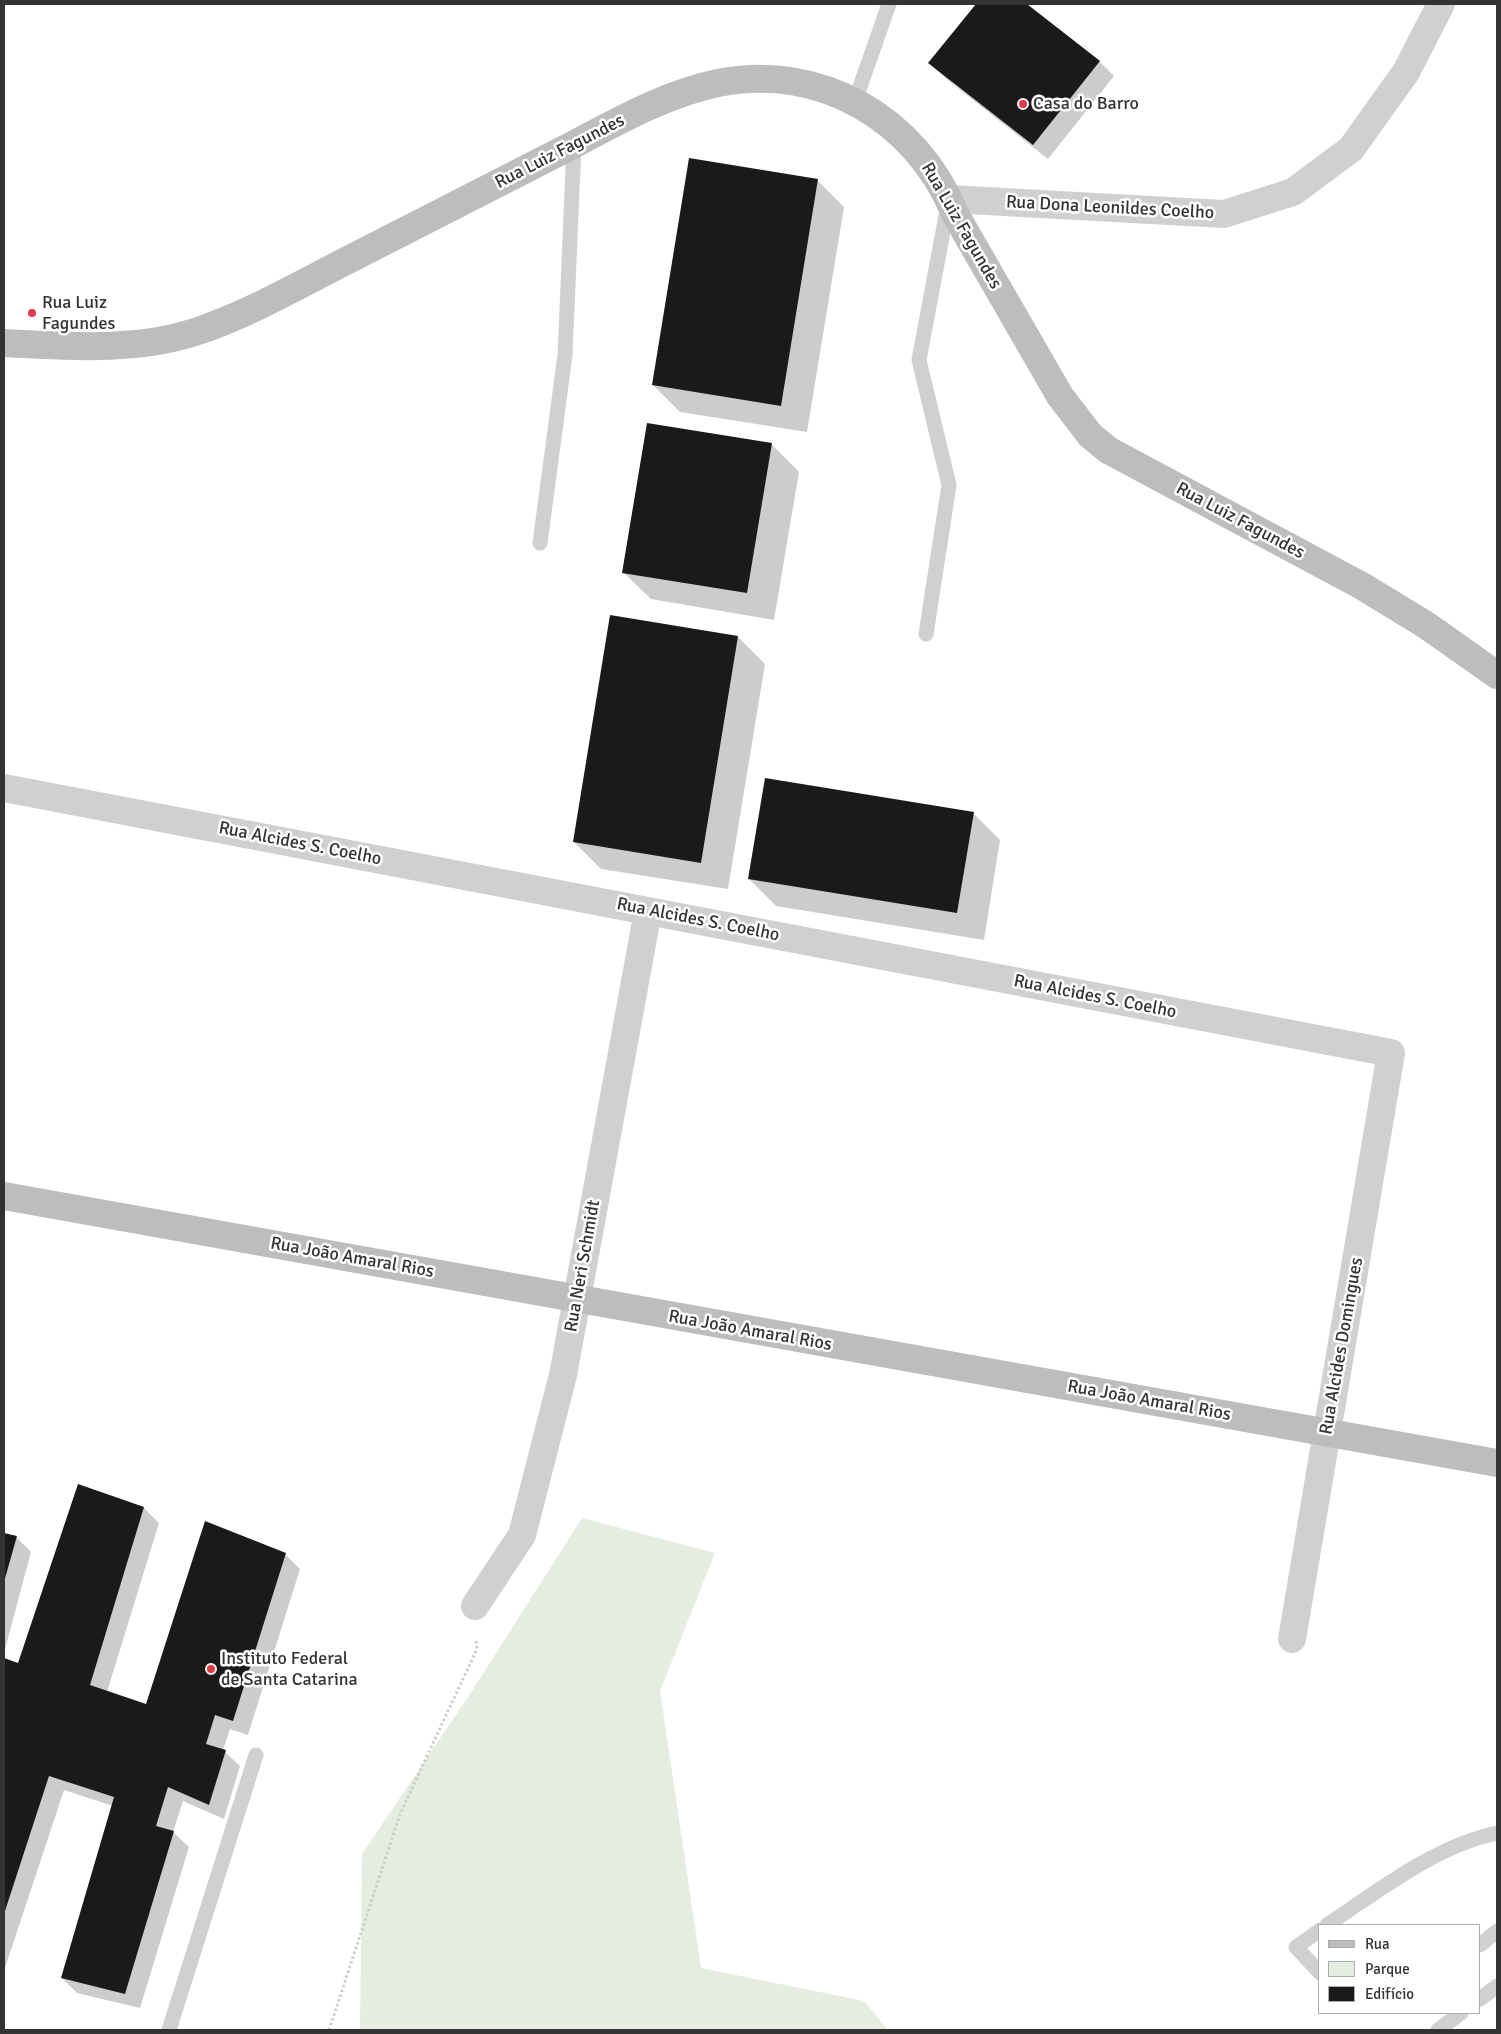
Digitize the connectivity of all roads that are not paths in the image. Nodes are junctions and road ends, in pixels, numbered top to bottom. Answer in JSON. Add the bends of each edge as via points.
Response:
{"nodes":[{"id":1,"x":890,"y":4,"type":"edge"},
{"id":2,"x":1441,"y":4,"type":"edge"},
{"id":3,"x":856,"y":101,"type":"junction"},
{"id":4,"x":574,"y":145,"type":"junction"},
{"id":5,"x":949,"y":199,"type":"junction"},
{"id":6,"x":4,"y":342,"type":"edge"},
{"id":7,"x":540,"y":543,"type":"dead end"},
{"id":8,"x":926,"y":634,"type":"dead end"},
{"id":9,"x":1497,"y":675,"type":"edge"},
{"id":10,"x":4,"y":788,"type":"edge"},
{"id":11,"x":648,"y":911,"type":"junction"},
{"id":12,"x":1391,"y":1053,"type":"joint"},
{"id":13,"x":4,"y":1196,"type":"edge"},
{"id":14,"x":577,"y":1298,"type":"junction"},
{"id":15,"x":1328,"y":1432,"type":"junction"},
{"id":16,"x":1497,"y":1463,"type":"edge"},
{"id":17,"x":475,"y":1606,"type":"road end"},
{"id":18,"x":1292,"y":1639,"type":"dead end"},
{"id":19,"x":256,"y":1755,"type":"dead end"},
{"id":20,"x":1497,"y":1833,"type":"edge"},
{"id":21,"x":1329,"y":1924,"type":"edge"},
{"id":22,"x":1318,"y":1931,"type":"edge"},
{"id":23,"x":1497,"y":1931,"type":"edge"},
{"id":24,"x":1481,"y":1944,"type":"edge"},
{"id":25,"x":1318,"y":1971,"type":"edge"},
{"id":26,"x":1497,"y":1986,"type":"edge"},
{"id":27,"x":1481,"y":1998,"type":"edge"},
{"id":28,"x":1460,"y":2014,"type":"edge"},
{"id":29,"x":169,"y":2030,"type":"edge"},
{"id":30,"x":1438,"y":2030,"type":"edge"}],
"edges":[{"from":1,"to":3,"type":"lane"},
{"from":2,"to":5,"type":"street","name":"Rua Dona Leonildes Coelho","via":[[1406,72],[1350,149],[1293,192],[1224,214]]},
{"from":3,"to":4,"type":"main road","name":"Rua Luiz Fagundes","via":[[812,84],[746,79],[717,83],[658,104]]},
{"from":3,"to":5,"type":"main road","name":"Rua Luiz Fagundes","via":[[891,125],[910,143]]},
{"from":4,"to":6,"type":"main road","name":"Rua Luiz Fagundes","via":[[271,299],[194,332],[138,345],[105,347]]},
{"from":4,"to":7,"type":"lane","via":[[565,355]]},
{"from":5,"to":8,"type":"lane","via":[[919,360],[949,485]]},
{"from":5,"to":9,"type":"main road","name":"Rua Luiz Fagundes","via":[[1050,380],[1090,435],[1108,450],[1362,586]]},
{"from":10,"to":11,"type":"street","name":"Rua Alcides S. Coelho"},
{"from":11,"to":12,"type":"street","name":"Rua Alcides S. Coelho"},
{"from":11,"to":14,"type":"street","name":"Rua Neri Schmidt"},
{"from":12,"to":15,"type":"street","name":"Rua Alcides Domingues"},
{"from":13,"to":14,"type":"main road","name":"Rua João Amaral Rios"},
{"from":14,"to":15,"type":"main road","name":"Rua João Amaral Rios"},
{"from":14,"to":17,"type":"street","name":"Rua Neri Schmidt","via":[[563,1375],[522,1535]]},
{"from":15,"to":16,"type":"main road","name":"Rua João Amaral Rios"},
{"from":15,"to":18,"type":"street","name":"Rua Alcides Domingues"},
{"from":19,"to":29,"type":"lane"},
{"from":20,"to":21,"type":"lane","via":[[1457,1845],[1386,1885]]},
{"from":22,"to":25,"type":"lane","via":[[1296,1947]]},
{"from":23,"to":24,"type":"lane"},
{"from":26,"to":27,"type":"lane"},
{"from":28,"to":30,"type":"lane"}]}
